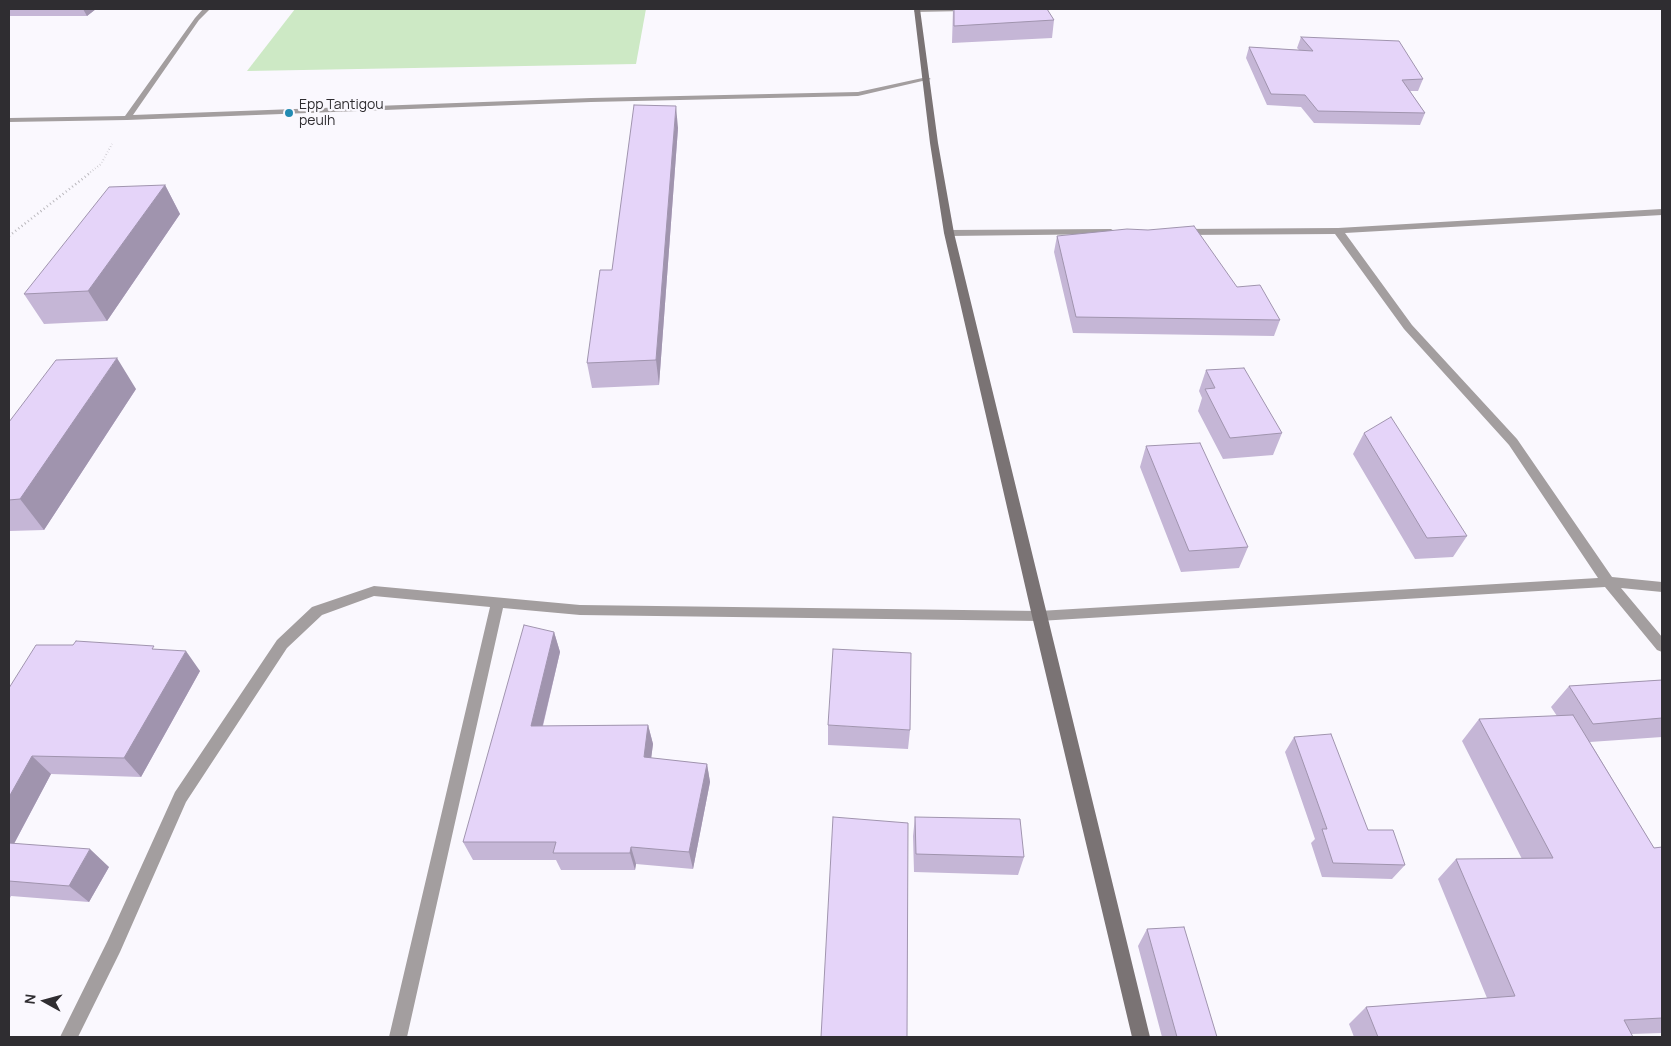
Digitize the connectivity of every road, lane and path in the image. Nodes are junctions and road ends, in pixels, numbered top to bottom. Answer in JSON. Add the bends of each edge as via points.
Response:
{"nodes":[{"id":1,"x":207,"y":9,"type":"edge"},
{"id":2,"x":967,"y":9,"type":"edge"},
{"id":3,"x":917,"y":10,"type":"edge"},
{"id":4,"x":927,"y":79,"type":"junction"},
{"id":5,"x":127,"y":118,"type":"junction"},
{"id":6,"x":9,"y":120,"type":"edge"},
{"id":7,"x":1662,"y":212,"type":"edge"},
{"id":8,"x":1338,"y":231,"type":"junction"},
{"id":9,"x":1119,"y":232,"type":"edge"},
{"id":10,"x":1169,"y":232,"type":"edge"},
{"id":11,"x":949,"y":233,"type":"junction"},
{"id":12,"x":9,"y":236,"type":"edge"},
{"id":13,"x":1608,"y":582,"type":"junction"},
{"id":14,"x":1662,"y":587,"type":"edge"},
{"id":15,"x":498,"y":602,"type":"junction"},
{"id":16,"x":1039,"y":616,"type":"junction"},
{"id":17,"x":1662,"y":646,"type":"edge"},
{"id":18,"x":69,"y":1037,"type":"edge"},
{"id":19,"x":398,"y":1037,"type":"edge"},
{"id":20,"x":1141,"y":1037,"type":"edge"}],
"edges":[{"from":1,"to":5,"type":"street"},
{"from":2,"to":3,"type":"street"},
{"from":3,"to":4,"type":"main road"},
{"from":4,"to":5,"type":"street","via":[[858,94],[591,100]]},
{"from":4,"to":11,"type":"main road"},
{"from":5,"to":6,"type":"street"},
{"from":5,"to":12,"type":"path","via":[[101,164]]},
{"from":7,"to":8,"type":"street"},
{"from":8,"to":10,"type":"street"},
{"from":8,"to":13,"type":"street","via":[[1408,327],[1513,442]]},
{"from":9,"to":11,"type":"street"},
{"from":11,"to":16,"type":"main road"},
{"from":13,"to":14,"type":"street"},
{"from":13,"to":16,"type":"street"},
{"from":13,"to":17,"type":"street"},
{"from":15,"to":16,"type":"street","via":[[580,610]]},
{"from":15,"to":18,"type":"street","via":[[374,590],[318,611],[282,644],[180,796],[114,946]]},
{"from":15,"to":19,"type":"street"},
{"from":16,"to":20,"type":"main road"}]}
